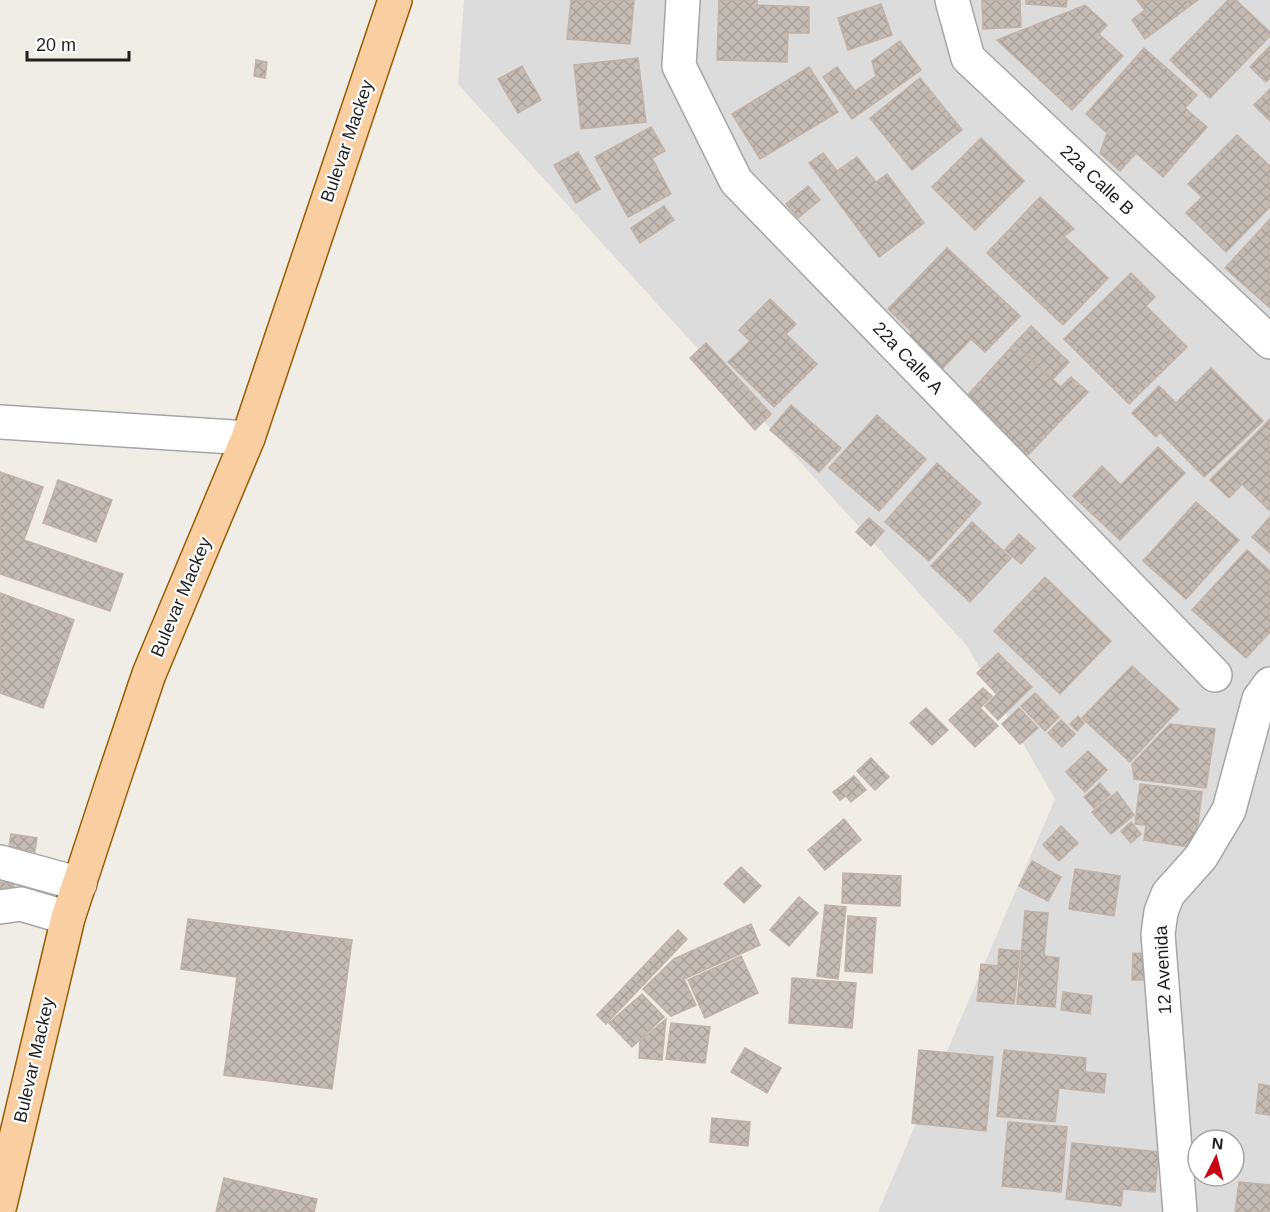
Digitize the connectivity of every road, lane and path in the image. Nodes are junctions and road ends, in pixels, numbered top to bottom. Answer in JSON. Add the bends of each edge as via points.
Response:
{"nodes":[{"id":1,"x":395,"y":0,"type":"edge"},
{"id":2,"x":683,"y":0,"type":"edge"},
{"id":3,"x":952,"y":0,"type":"edge"},
{"id":4,"x":1270,"y":342,"type":"edge"},
{"id":5,"x":0,"y":422,"type":"edge"},
{"id":6,"x":248,"y":438,"type":"junction"},
{"id":7,"x":1215,"y":675,"type":"dead end"},
{"id":8,"x":1270,"y":684,"type":"edge"},
{"id":9,"x":0,"y":862,"type":"edge"},
{"id":10,"x":80,"y":884,"type":"junction"},
{"id":11,"x":0,"y":907,"type":"edge"},
{"id":12,"x":68,"y":918,"type":"junction"},
{"id":13,"x":0,"y":1204,"type":"edge"},
{"id":14,"x":1180,"y":1212,"type":"edge"}],
"edges":[{"from":1,"to":6,"type":"main road","name":"Bulevar Mackey"},
{"from":2,"to":7,"type":"street","name":"22a Calle A","via":[[679,66],[736,181]]},
{"from":3,"to":4,"type":"street","name":"22a Calle B","via":[[968,58]]},
{"from":5,"to":6,"type":"street"},
{"from":6,"to":10,"type":"main road","name":"Bulevar Mackey","via":[[149,674]]},
{"from":8,"to":14,"type":"street","name":"12 Avenida","via":[[1259,699],[1229,810],[1201,857],[1168,894],[1161,912],[1158,934]]},
{"from":9,"to":10,"type":"street"},
{"from":10,"to":12,"type":"main road","name":"Bulevar Mackey"},
{"from":11,"to":12,"type":"street","via":[[21,904]]},
{"from":12,"to":13,"type":"main road","name":"Bulevar Mackey"}]}
